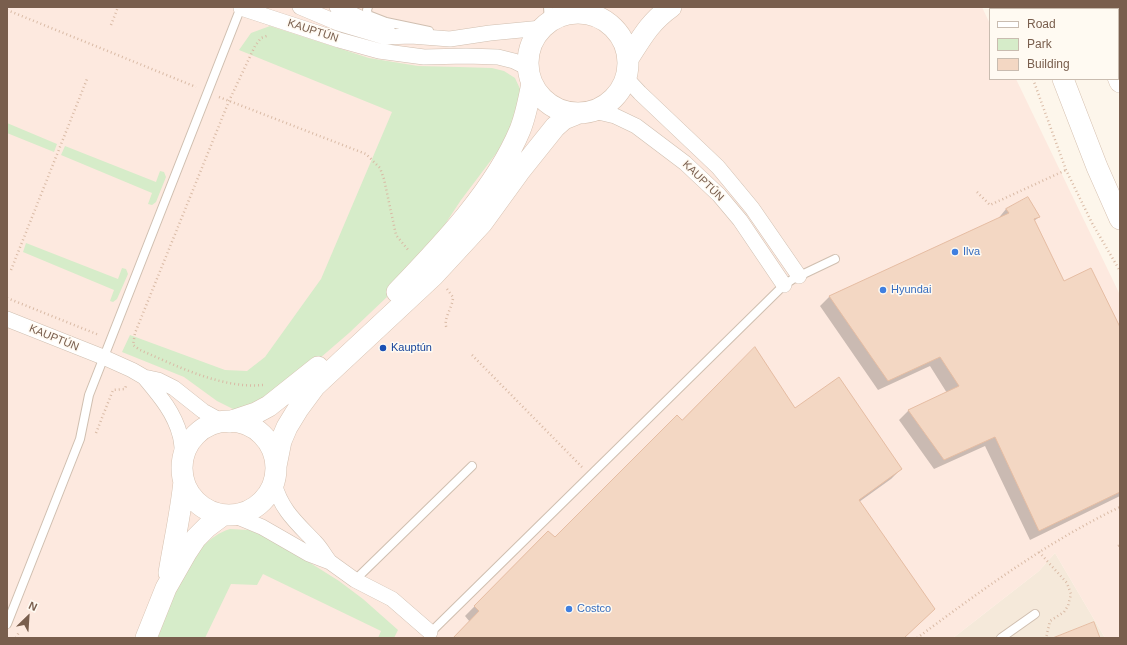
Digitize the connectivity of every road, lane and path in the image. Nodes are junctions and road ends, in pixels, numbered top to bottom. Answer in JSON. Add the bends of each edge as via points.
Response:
{"nodes":[{"id":1,"x":118,"y":7,"type":"edge"},
{"id":2,"x":241,"y":7,"type":"edge"},
{"id":3,"x":300,"y":7,"type":"edge"},
{"id":4,"x":337,"y":7,"type":"edge"},
{"id":5,"x":368,"y":7,"type":"edge"},
{"id":6,"x":671,"y":7,"type":"edge"},
{"id":7,"x":7,"y":10,"type":"edge"},
{"id":8,"x":584,"y":10,"type":"edge"},
{"id":9,"x":546,"y":19,"type":"edge"},
{"id":10,"x":111,"y":24,"type":"dead end"},
{"id":11,"x":490,"y":33,"type":"junction"},
{"id":12,"x":271,"y":34,"type":"dead end"},
{"id":13,"x":411,"y":36,"type":"junction"},
{"id":14,"x":627,"y":68,"type":"junction"},
{"id":15,"x":530,"y":75,"type":"junction"},
{"id":16,"x":87,"y":79,"type":"dead end"},
{"id":17,"x":1033,"y":80,"type":"edge"},
{"id":18,"x":1063,"y":80,"type":"edge"},
{"id":19,"x":208,"y":92,"type":"junction"},
{"id":20,"x":230,"y":101,"type":"junction"},
{"id":21,"x":586,"y":112,"type":"junction"},
{"id":22,"x":1066,"y":170,"type":"junction"},
{"id":23,"x":977,"y":192,"type":"dead end"},
{"id":24,"x":1120,"y":219,"type":"edge"},
{"id":25,"x":413,"y":256,"type":"dead end"},
{"id":26,"x":835,"y":259,"type":"dead end"},
{"id":27,"x":11,"y":270,"type":"dead end"},
{"id":28,"x":1120,"y":271,"type":"edge"},
{"id":29,"x":799,"y":276,"type":"junction"},
{"id":30,"x":443,"y":285,"type":"dead end"},
{"id":31,"x":784,"y":285,"type":"junction"},
{"id":32,"x":7,"y":298,"type":"edge"},
{"id":33,"x":7,"y":319,"type":"edge"},
{"id":34,"x":447,"y":329,"type":"dead end"},
{"id":35,"x":110,"y":340,"type":"junction"},
{"id":36,"x":472,"y":354,"type":"dead end"},
{"id":37,"x":103,"y":358,"type":"junction"},
{"id":38,"x":144,"y":377,"type":"junction"},
{"id":39,"x":265,"y":385,"type":"dead end"},
{"id":40,"x":226,"y":422,"type":"junction"},
{"id":41,"x":183,"y":457,"type":"junction"},
{"id":42,"x":472,"y":466,"type":"dead end"},
{"id":43,"x":583,"y":468,"type":"dead end"},
{"id":44,"x":275,"y":474,"type":"junction"},
{"id":45,"x":184,"y":481,"type":"junction"},
{"id":46,"x":1120,"y":507,"type":"edge"},
{"id":47,"x":228,"y":515,"type":"junction"},
{"id":48,"x":1039,"y":552,"type":"junction"},
{"id":49,"x":330,"y":562,"type":"junction"},
{"id":50,"x":355,"y":580,"type":"junction"},
{"id":51,"x":166,"y":588,"type":"junction"},
{"id":52,"x":1035,"y":614,"type":"dead end"},
{"id":53,"x":7,"y":624,"type":"edge"},
{"id":54,"x":428,"y":635,"type":"edge"},
{"id":55,"x":146,"y":638,"type":"edge"},
{"id":56,"x":917,"y":638,"type":"edge"},
{"id":57,"x":1001,"y":638,"type":"edge"},
{"id":58,"x":1046,"y":638,"type":"edge"}],
"edges":[{"from":1,"to":10,"type":"path"},
{"from":2,"to":15,"type":"street","name":"KAUPTÚN","via":[[379,51],[424,57],[498,58],[514,62]]},
{"from":2,"to":19,"type":"lane"},
{"from":3,"to":13,"type":"street","name":"KAUPTÚN","via":[[338,23],[385,37]]},
{"from":4,"to":13,"type":"street","name":"KAUPTÚN","via":[[369,22]]},
{"from":5,"to":11,"type":"lane","via":[[368,15],[386,22],[429,31]]},
{"from":6,"to":14,"type":"street","name":"KAUPTÚN","via":[[658,16],[643,35]]},
{"from":7,"to":19,"type":"path"},
{"from":8,"to":9,"type":"street","name":"KAUPTÚN"},
{"from":8,"to":14,"type":"street","name":"KAUPTÚN","via":[[606,20],[617,30],[625,44]]},
{"from":9,"to":11,"type":"street","name":"KAUPTÚN"},
{"from":9,"to":15,"type":"street","name":"KAUPTÚN","via":[[533,40],[529,53]]},
{"from":11,"to":13,"type":"street","name":"KAUPTÚN","via":[[450,38]]},
{"from":12,"to":20,"type":"path","via":[[261,38],[255,46]]},
{"from":14,"to":21,"type":"street","name":"KAUPTÚN","via":[[619,92],[608,104]]},
{"from":14,"to":29,"type":"street","name":"KAUPTÚN","via":[[640,93],[718,167],[752,208]]},
{"from":15,"to":21,"type":"street","name":"KAUPTÚN","via":[[540,95],[551,105],[564,111]]},
{"from":15,"to":40,"type":"street","name":"KAUPTÚN","via":[[528,107],[505,161],[477,201],[428,260],[374,317],[307,378],[269,406],[256,413]]},
{"from":16,"to":27,"type":"path"},
{"from":17,"to":22,"type":"path"},
{"from":18,"to":24,"type":"street"},
{"from":19,"to":20,"type":"path"},
{"from":19,"to":35,"type":"lane"},
{"from":20,"to":25,"type":"path","via":[[366,154],[380,168],[396,235]]},
{"from":20,"to":39,"type":"path","via":[[135,333],[133,345],[202,375],[251,386]]},
{"from":21,"to":31,"type":"street","name":"KAUPTÚN","via":[[615,116],[636,126],[685,163],[740,220]]},
{"from":21,"to":44,"type":"street","name":"KAUPTÚN","via":[[564,119],[555,127],[482,223],[434,276],[315,386],[287,427],[281,441]]},
{"from":22,"to":23,"type":"path","via":[[990,205]]},
{"from":22,"to":28,"type":"path","via":[[1092,223]]},
{"from":26,"to":29,"type":"lane"},
{"from":29,"to":31,"type":"lane"},
{"from":30,"to":34,"type":"path","via":[[453,297],[445,325]]},
{"from":31,"to":54,"type":"lane"},
{"from":32,"to":35,"type":"path"},
{"from":33,"to":37,"type":"street","name":"KAUPTÚN"},
{"from":35,"to":37,"type":"lane"},
{"from":36,"to":43,"type":"path"},
{"from":37,"to":38,"type":"street","name":"KAUPTÚN"},
{"from":37,"to":53,"type":"lane","via":[[89,395],[80,439]]},
{"from":38,"to":40,"type":"street","name":"KAUPTÚN","via":[[158,380],[174,388],[203,411]]},
{"from":38,"to":41,"type":"street","name":"KAUPTÚN","via":[[174,417]]},
{"from":40,"to":41,"type":"street","name":"KAUPTÚN","via":[[202,430],[194,437]]},
{"from":40,"to":44,"type":"street","name":"KAUPTÚN","via":[[243,424],[256,430],[266,440],[273,452]]},
{"from":41,"to":45,"type":"street","name":"KAUPTÚN"},
{"from":42,"to":50,"type":"lane"},
{"from":44,"to":47,"type":"street","name":"KAUPTÚN","via":[[268,495],[258,505],[246,512]]},
{"from":44,"to":49,"type":"street","name":"KAUPTÚN","via":[[277,495],[283,507]]},
{"from":45,"to":47,"type":"street","name":"KAUPTÚN","via":[[192,497],[206,509]]},
{"from":45,"to":51,"type":"street","name":"KAUPTÚN"},
{"from":46,"to":48,"type":"path"},
{"from":47,"to":49,"type":"street","name":"KAUPTÚN","via":[[262,527],[309,554]]},
{"from":47,"to":51,"type":"street","name":"KAUPTÚN","via":[[207,527],[196,538]]},
{"from":48,"to":56,"type":"path"},
{"from":48,"to":58,"type":"path","via":[[1067,583],[1071,594],[1064,612],[1050,621]]},
{"from":49,"to":50,"type":"street","name":"KAUPTÚN"},
{"from":50,"to":54,"type":"street","name":"KAUPTÚN","via":[[392,599]]},
{"from":51,"to":55,"type":"street","name":"KAUPTÚN"},
{"from":52,"to":57,"type":"lane"}]}
